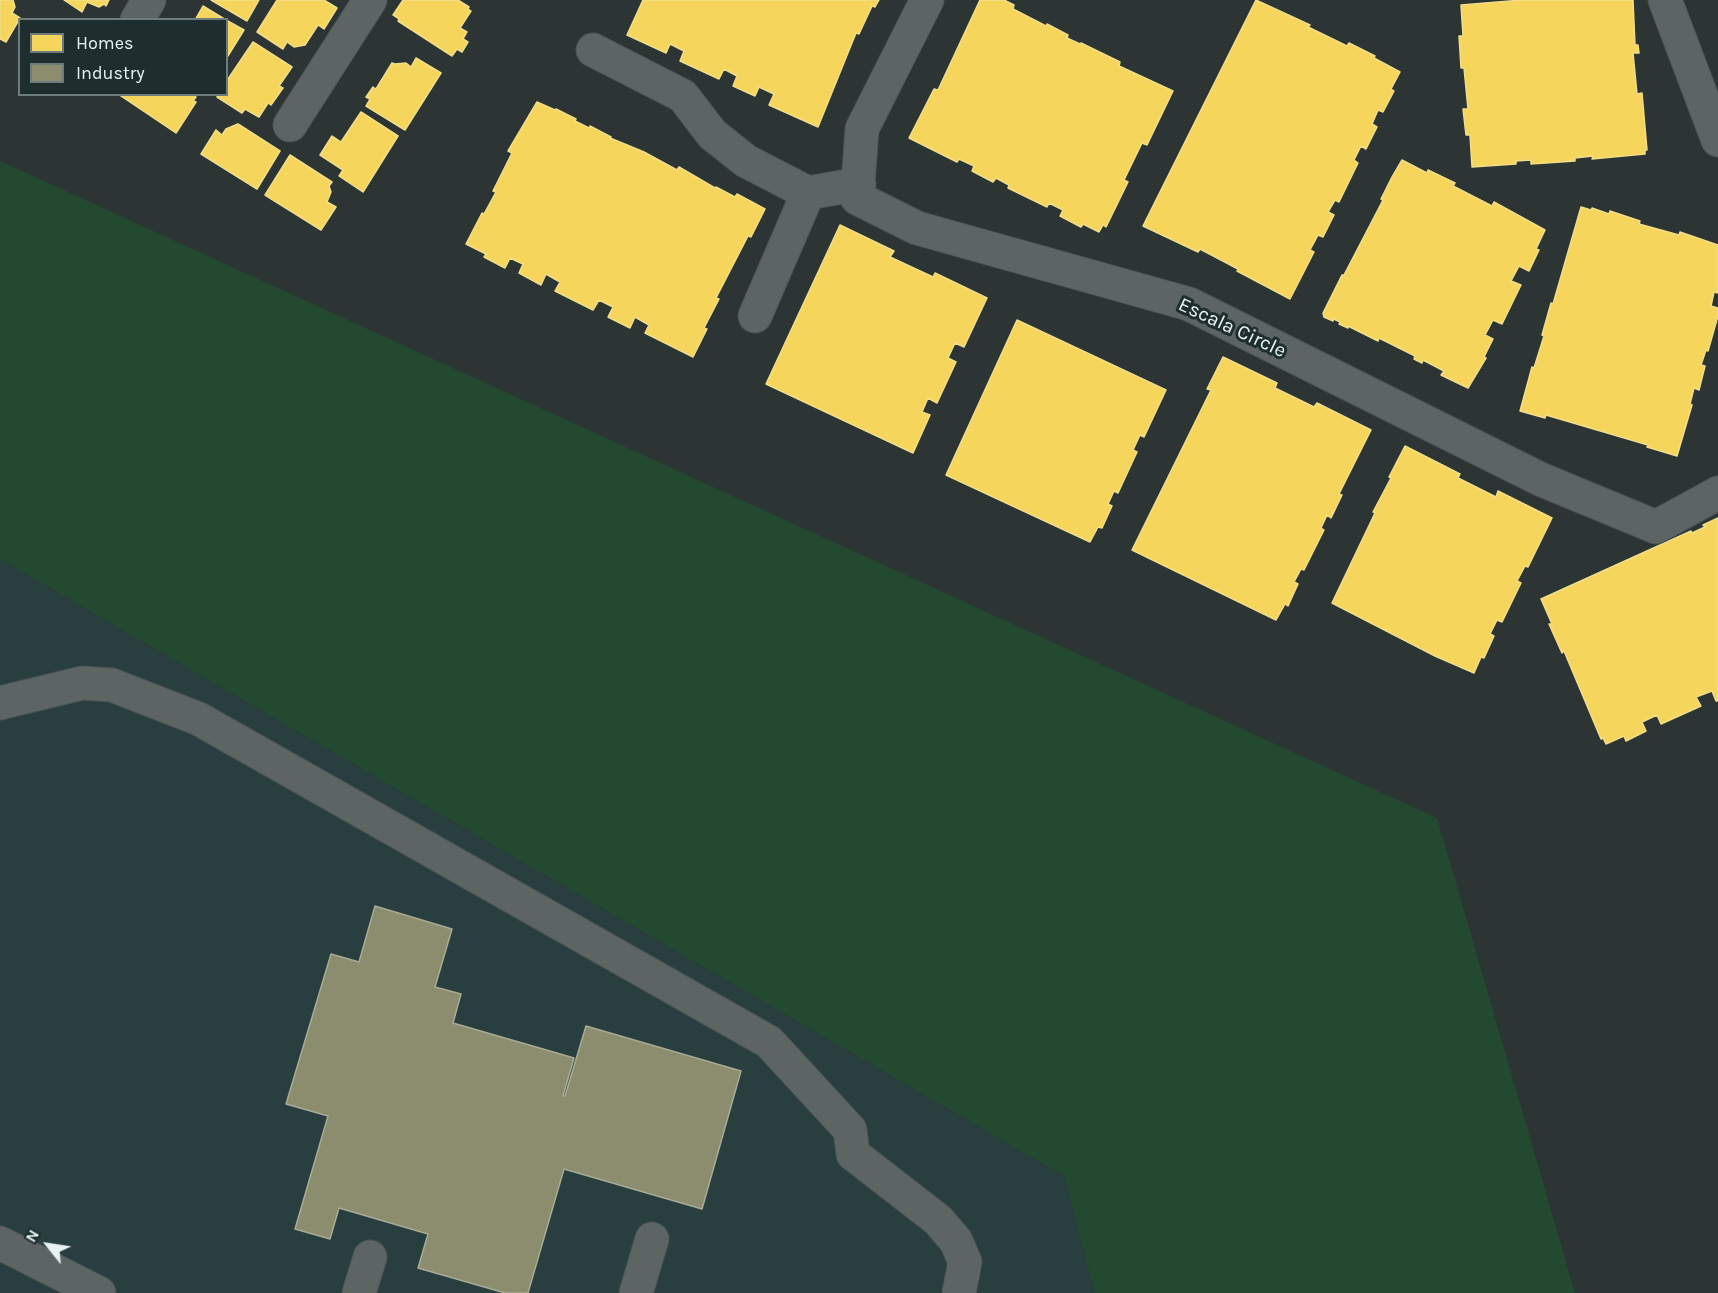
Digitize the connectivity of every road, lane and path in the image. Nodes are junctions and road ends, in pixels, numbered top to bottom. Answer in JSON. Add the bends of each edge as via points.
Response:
{"nodes":[{"id":1,"x":149,"y":0,"type":"edge"},
{"id":2,"x":370,"y":0,"type":"edge"},
{"id":3,"x":927,"y":0,"type":"edge"},
{"id":4,"x":1665,"y":0,"type":"edge"},
{"id":5,"x":138,"y":18,"type":"edge"},
{"id":6,"x":593,"y":50,"type":"dead end"},
{"id":7,"x":290,"y":124,"type":"dead end"},
{"id":8,"x":1718,"y":140,"type":"edge"},
{"id":9,"x":859,"y":184,"type":"junction"},
{"id":10,"x":808,"y":193,"type":"junction"},
{"id":11,"x":755,"y":316,"type":"dead end"},
{"id":12,"x":1718,"y":493,"type":"edge"},
{"id":13,"x":0,"y":703,"type":"edge"},
{"id":14,"x":652,"y":1239,"type":"dead end"},
{"id":15,"x":0,"y":1243,"type":"edge"},
{"id":16,"x":370,"y":1257,"type":"dead end"},
{"id":17,"x":99,"y":1293,"type":"edge"},
{"id":18,"x":359,"y":1293,"type":"edge"},
{"id":19,"x":636,"y":1293,"type":"edge"},
{"id":20,"x":959,"y":1293,"type":"edge"}],
"edges":[{"from":1,"to":5,"type":"street"},
{"from":2,"to":7,"type":"street"},
{"from":3,"to":9,"type":"street","via":[[862,129]]},
{"from":4,"to":8,"type":"street"},
{"from":6,"to":10,"type":"street","via":[[683,96],[712,134],[746,161]]},
{"from":9,"to":10,"type":"street"},
{"from":9,"to":12,"type":"street","name":"Escala Circle","via":[[857,198],[917,228],[1189,304],[1540,479],[1656,527]]},
{"from":10,"to":11,"type":"street"},
{"from":13,"to":20,"type":"street","via":[[82,683],[112,685],[199,719],[769,1042],[850,1130],[853,1154],[938,1220],[956,1240],[965,1262]]},
{"from":14,"to":19,"type":"street"},
{"from":15,"to":17,"type":"street"},
{"from":16,"to":18,"type":"street"}]}
